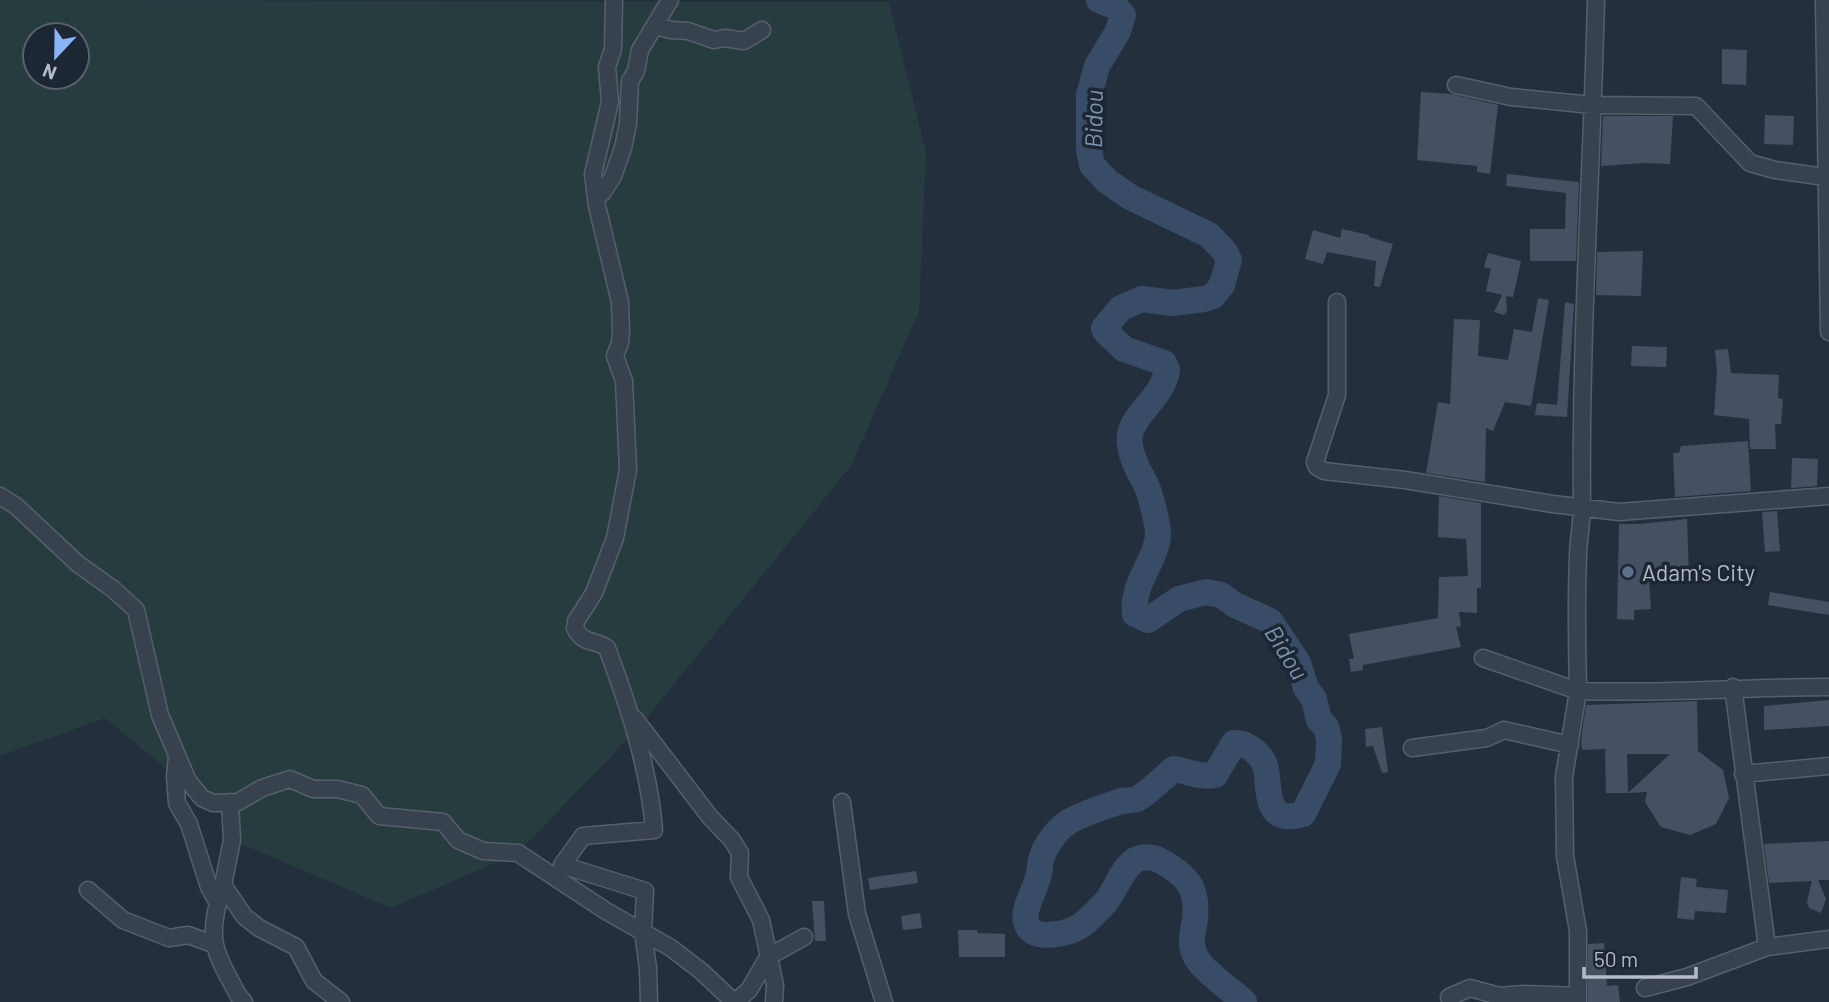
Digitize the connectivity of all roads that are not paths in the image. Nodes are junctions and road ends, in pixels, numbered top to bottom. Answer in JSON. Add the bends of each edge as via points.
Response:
{"nodes":[{"id":1,"x":614,"y":0,"type":"edge"},
{"id":2,"x":670,"y":0,"type":"edge"},
{"id":3,"x":1596,"y":0,"type":"edge"},
{"id":4,"x":1824,"y":0,"type":"edge"},
{"id":5,"x":656,"y":26,"type":"junction"},
{"id":6,"x":1827,"y":26,"type":"edge"},
{"id":7,"x":762,"y":30,"type":"dead end"},
{"id":8,"x":1456,"y":85,"type":"dead end"},
{"id":9,"x":1592,"y":105,"type":"junction"},
{"id":10,"x":1825,"y":177,"type":"junction"},
{"id":11,"x":598,"y":196,"type":"junction"},
{"id":12,"x":1337,"y":302,"type":"dead end"},
{"id":13,"x":1829,"y":332,"type":"edge"},
{"id":14,"x":0,"y":496,"type":"edge"},
{"id":15,"x":1829,"y":496,"type":"edge"},
{"id":16,"x":1582,"y":508,"type":"junction"},
{"id":17,"x":1483,"y":658,"type":"dead end"},
{"id":18,"x":1732,"y":687,"type":"junction"},
{"id":19,"x":1829,"y":687,"type":"edge"},
{"id":20,"x":1578,"y":691,"type":"junction"},
{"id":21,"x":628,"y":708,"type":"junction"},
{"id":22,"x":1570,"y":745,"type":"junction"},
{"id":23,"x":1412,"y":748,"type":"dead end"},
{"id":24,"x":177,"y":754,"type":"junction"},
{"id":25,"x":1829,"y":766,"type":"edge"},
{"id":26,"x":1742,"y":774,"type":"junction"},
{"id":27,"x":230,"y":802,"type":"junction"},
{"id":28,"x":842,"y":802,"type":"dead end"},
{"id":29,"x":88,"y":890,"type":"dead end"},
{"id":30,"x":643,"y":932,"type":"junction"},
{"id":31,"x":804,"y":937,"type":"dead end"},
{"id":32,"x":1829,"y":939,"type":"edge"},
{"id":33,"x":213,"y":944,"type":"junction"},
{"id":34,"x":1767,"y":947,"type":"junction"},
{"id":35,"x":768,"y":957,"type":"junction"},
{"id":36,"x":1645,"y":988,"type":"dead end"},
{"id":37,"x":1450,"y":997,"type":"dead end"},
{"id":38,"x":1578,"y":999,"type":"edge"},
{"id":39,"x":244,"y":1002,"type":"edge"},
{"id":40,"x":341,"y":1002,"type":"edge"},
{"id":41,"x":649,"y":1002,"type":"edge"},
{"id":42,"x":735,"y":1002,"type":"edge"},
{"id":43,"x":774,"y":1002,"type":"edge"},
{"id":44,"x":884,"y":1002,"type":"edge"}],
"edges":[{"from":1,"to":11,"type":"street","via":[[607,67],[610,102],[593,174]]},
{"from":2,"to":5,"type":"street"},
{"from":3,"to":9,"type":"street"},
{"from":4,"to":6,"type":"street"},
{"from":5,"to":7,"type":"street","via":[[714,40],[744,41]]},
{"from":5,"to":11,"type":"street","via":[[643,44],[630,81],[628,124],[617,167]]},
{"from":6,"to":10,"type":"street"},
{"from":8,"to":9,"type":"street","via":[[1511,97]]},
{"from":9,"to":10,"type":"street","via":[[1696,106],[1750,163]]},
{"from":9,"to":16,"type":"street","via":[[1582,359]]},
{"from":10,"to":13,"type":"street"},
{"from":11,"to":21,"type":"street","via":[[620,302],[620,343],[615,356],[624,381],[628,470],[615,538],[575,628],[587,643],[607,648]]},
{"from":12,"to":16,"type":"street","via":[[1337,395],[1317,467]]},
{"from":14,"to":24,"type":"street","via":[[136,610],[156,702]]},
{"from":15,"to":16,"type":"street","via":[[1635,512]]},
{"from":16,"to":20,"type":"street"},
{"from":17,"to":20,"type":"street"},
{"from":18,"to":19,"type":"street"},
{"from":18,"to":20,"type":"street"},
{"from":18,"to":26,"type":"street"},
{"from":20,"to":22,"type":"street"},
{"from":21,"to":30,"type":"street","via":[[652,803],[654,830],[583,836],[562,865],[645,891]]},
{"from":21,"to":35,"type":"street","via":[[740,853],[739,877],[761,920]]},
{"from":22,"to":23,"type":"street","via":[[1504,730],[1487,738]]},
{"from":22,"to":38,"type":"street","via":[[1564,778],[1565,856],[1578,931]]},
{"from":24,"to":27,"type":"street","via":[[202,799]]},
{"from":24,"to":33,"type":"street","via":[[177,803],[218,903]]},
{"from":25,"to":26,"type":"street"},
{"from":26,"to":34,"type":"street"},
{"from":27,"to":30,"type":"street","via":[[290,779],[313,789],[362,795],[379,816],[443,822],[458,840],[483,851],[518,853]]},
{"from":27,"to":40,"type":"street","via":[[232,840],[223,885],[244,916],[296,947],[314,981]]},
{"from":28,"to":44,"type":"street","via":[[858,914]]},
{"from":29,"to":33,"type":"street","via":[[123,920],[169,938],[188,935]]},
{"from":30,"to":41,"type":"street"},
{"from":30,"to":42,"type":"street","via":[[671,948]]},
{"from":31,"to":35,"type":"street"},
{"from":32,"to":34,"type":"street"},
{"from":33,"to":39,"type":"street"},
{"from":34,"to":36,"type":"street"},
{"from":35,"to":42,"type":"street","via":[[749,990]]},
{"from":35,"to":43,"type":"street"},
{"from":37,"to":38,"type":"street","via":[[1470,988],[1499,996]]}]}
